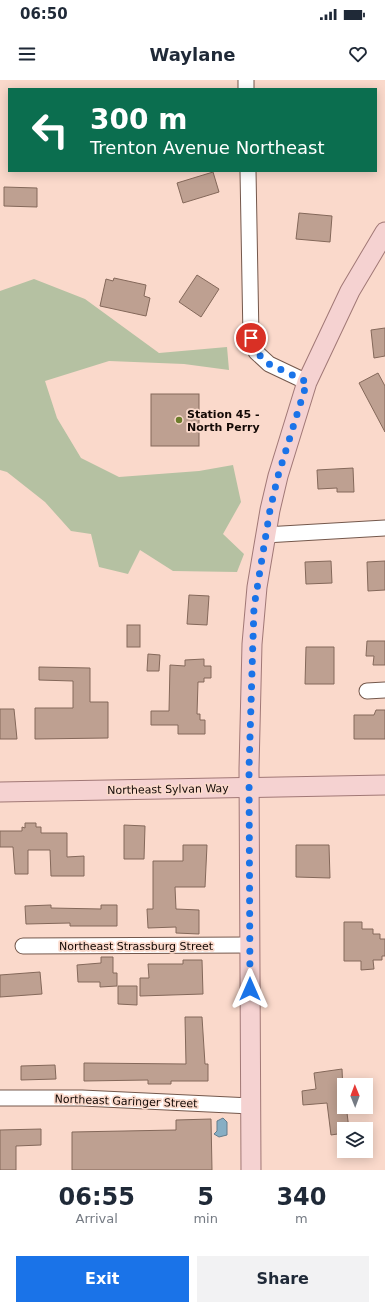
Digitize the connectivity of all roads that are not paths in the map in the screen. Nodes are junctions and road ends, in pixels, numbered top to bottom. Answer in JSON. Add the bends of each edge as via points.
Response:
{"nodes":[{"id":1,"x":248,"y":172,"type":"edge"},
{"id":2,"x":385,"y":232,"type":"edge"},
{"id":3,"x":307,"y":382,"type":"junction"},
{"id":4,"x":385,"y":528,"type":"edge"},
{"id":5,"x":265,"y":535,"type":"junction"},
{"id":6,"x":385,"y":690,"type":"edge"},
{"id":7,"x":368,"y":691,"type":"dead end"},
{"id":8,"x":385,"y":785,"type":"edge"},
{"id":9,"x":249,"y":788,"type":"junction"},
{"id":10,"x":0,"y":792,"type":"edge"},
{"id":11,"x":250,"y":945,"type":"junction"},
{"id":12,"x":23,"y":946,"type":"dead end"},
{"id":13,"x":0,"y":1098,"type":"edge"},
{"id":14,"x":251,"y":1106,"type":"junction"},
{"id":15,"x":251,"y":1170,"type":"edge"}],
"edges":[{"from":1,"to":3,"type":"street","via":[[251,338],[256,352],[269,364]]},
{"from":2,"to":3,"type":"main road","via":[[350,291]]},
{"from":3,"to":5,"type":"main road","via":[[278,476]]},
{"from":4,"to":5,"type":"street"},
{"from":5,"to":9,"type":"main road","via":[[256,588],[252,644]]},
{"from":6,"to":7,"type":"street"},
{"from":8,"to":9,"type":"main road","name":"Northeast Sylvan Way"},
{"from":9,"to":10,"type":"main road","name":"Northeast Sylvan Way"},
{"from":9,"to":11,"type":"main road"},
{"from":11,"to":12,"type":"street","name":"Northeast Strassburg Street"},
{"from":11,"to":14,"type":"main road"},
{"from":13,"to":14,"type":"street","name":"Northeast Garinger Street","via":[[82,1098]]},
{"from":14,"to":15,"type":"main road"}]}
